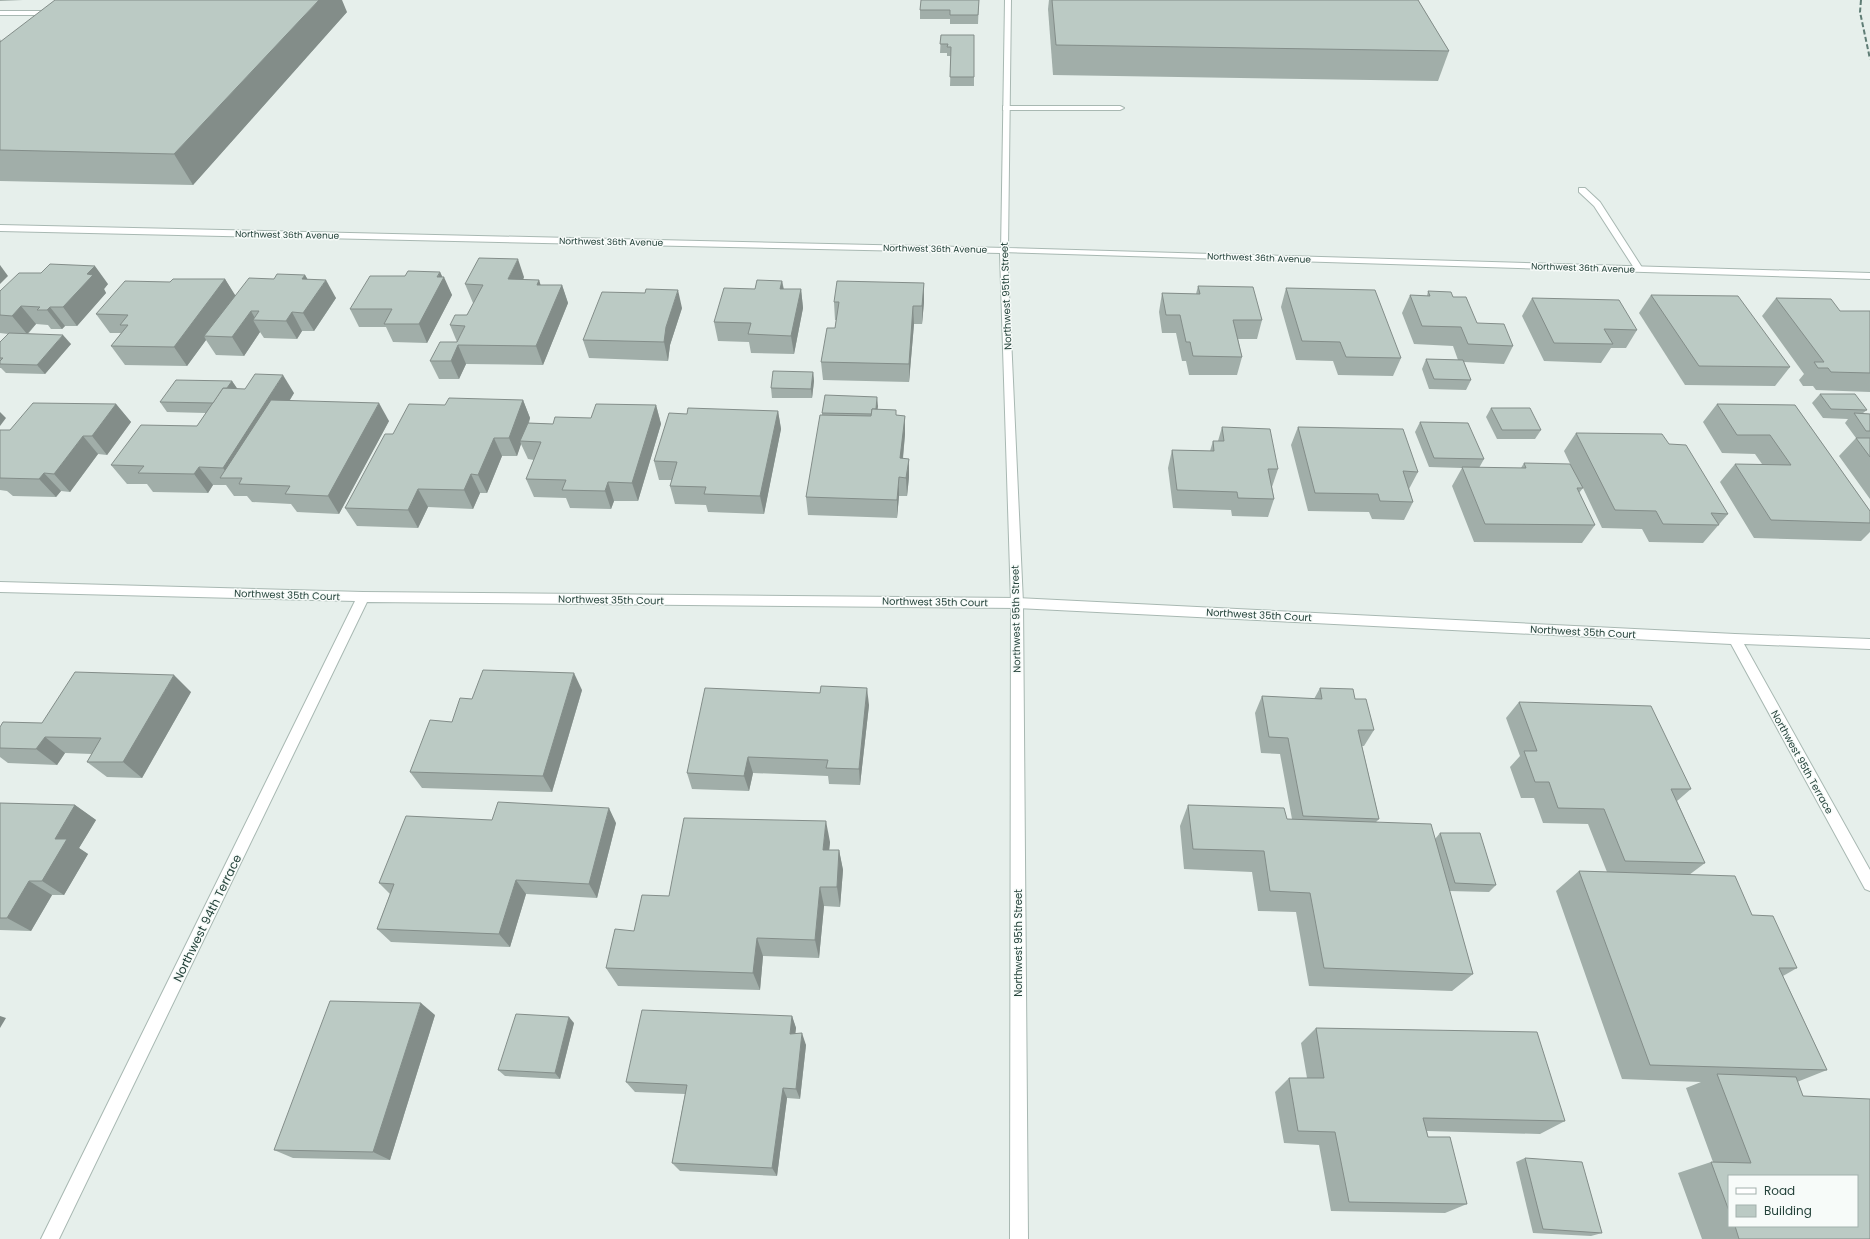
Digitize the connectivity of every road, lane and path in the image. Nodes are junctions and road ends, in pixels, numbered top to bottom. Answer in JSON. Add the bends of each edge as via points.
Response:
{"nodes":[{"id":1,"x":1008,"y":0,"type":"edge"},
{"id":2,"x":0,"y":13,"type":"edge"},
{"id":3,"x":59,"y":13,"type":"edge"},
{"id":4,"x":1006,"y":108,"type":"junction"},
{"id":5,"x":1120,"y":108,"type":"dead end"},
{"id":6,"x":1582,"y":190,"type":"dead end"},
{"id":7,"x":0,"y":228,"type":"edge"},
{"id":8,"x":1004,"y":250,"type":"junction"},
{"id":9,"x":1639,"y":269,"type":"junction"},
{"id":10,"x":1870,"y":276,"type":"edge"},
{"id":11,"x":0,"y":588,"type":"edge"},
{"id":12,"x":363,"y":597,"type":"junction"},
{"id":13,"x":1017,"y":603,"type":"junction"},
{"id":14,"x":1734,"y":639,"type":"junction"},
{"id":15,"x":1870,"y":644,"type":"edge"},
{"id":16,"x":1870,"y":884,"type":"edge"},
{"id":17,"x":50,"y":1239,"type":"edge"},
{"id":18,"x":1019,"y":1239,"type":"edge"}],
"edges":[{"from":1,"to":4,"type":"street","name":"Northwest 95th Street"},
{"from":2,"to":3,"type":"street"},
{"from":4,"to":5,"type":"street"},
{"from":4,"to":8,"type":"street","name":"Northwest 95th Street"},
{"from":6,"to":9,"type":"street","via":[[1597,204]]},
{"from":7,"to":8,"type":"street","name":"Northwest 36th Avenue"},
{"from":8,"to":9,"type":"street","name":"Northwest 36th Avenue"},
{"from":8,"to":13,"type":"street","name":"Northwest 95th Street"},
{"from":9,"to":10,"type":"street","name":"Northwest 36th Avenue"},
{"from":11,"to":12,"type":"street","name":"Northwest 35th Court"},
{"from":12,"to":13,"type":"street","name":"Northwest 35th Court"},
{"from":12,"to":17,"type":"street","name":"Northwest 94th Terrace"},
{"from":13,"to":14,"type":"street","name":"Northwest 35th Court"},
{"from":13,"to":18,"type":"street","name":"Northwest 95th Street"},
{"from":14,"to":15,"type":"street","name":"Northwest 35th Court"},
{"from":14,"to":16,"type":"street","name":"Northwest 95th Terrace"}]}
